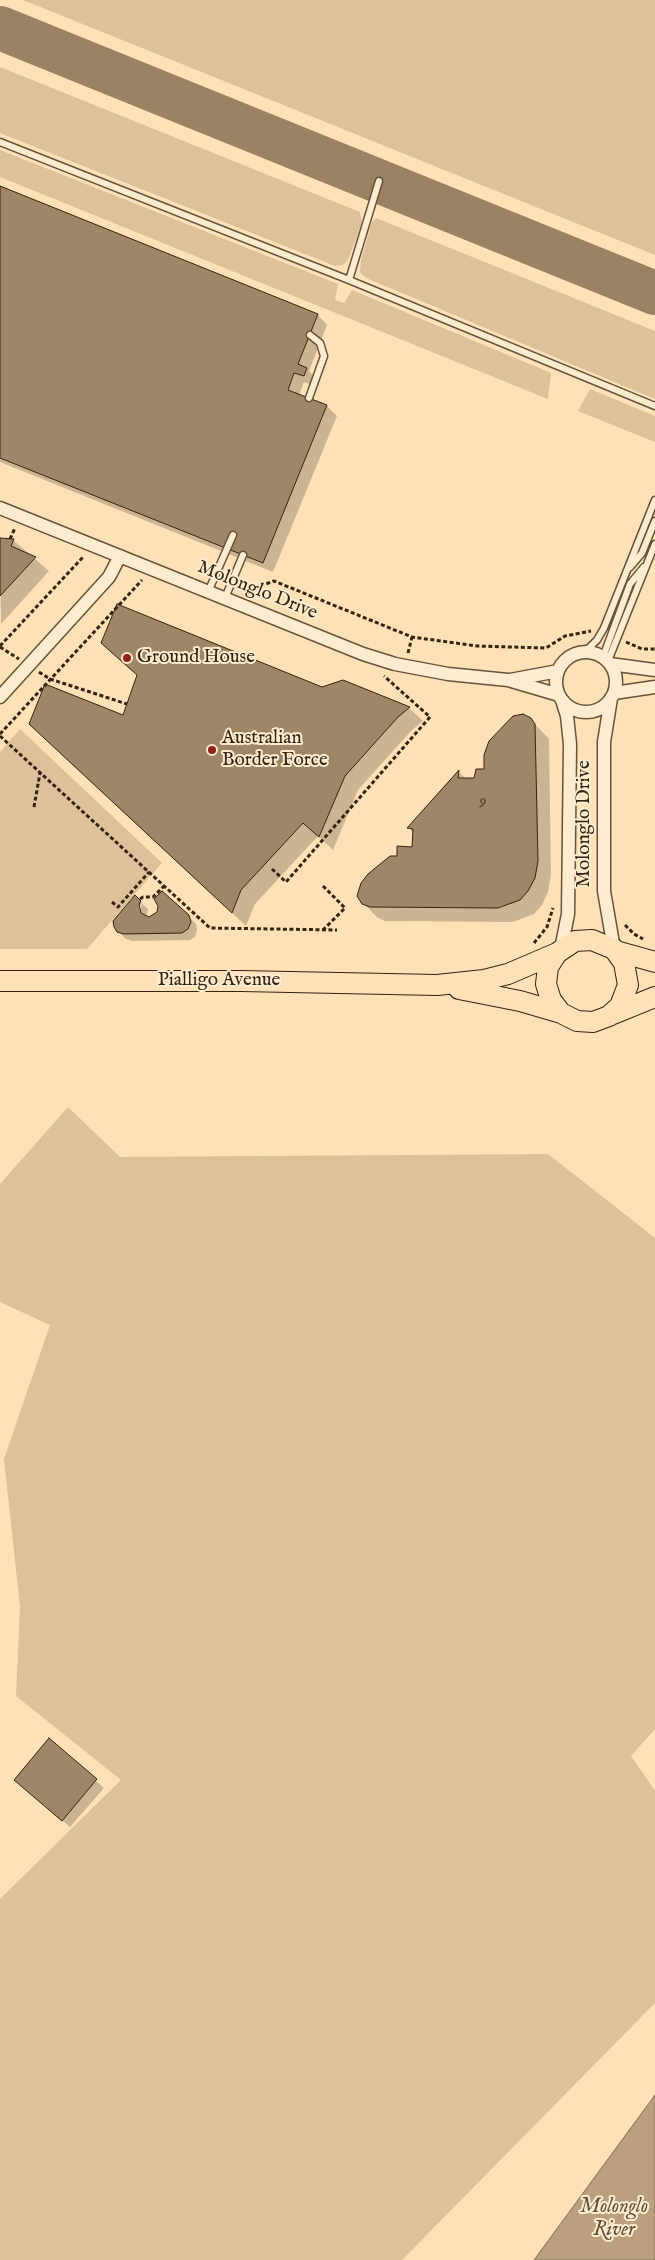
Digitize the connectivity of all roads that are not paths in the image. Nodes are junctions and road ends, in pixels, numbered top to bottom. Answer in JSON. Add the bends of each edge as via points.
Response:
{"nodes":[{"id":1,"x":0,"y":142,"type":"edge"},
{"id":2,"x":379,"y":182,"type":"dead end"},
{"id":3,"x":348,"y":280,"type":"junction"},
{"id":4,"x":310,"y":335,"type":"dead end"},
{"id":5,"x":309,"y":398,"type":"dead end"},
{"id":6,"x":655,"y":406,"type":"edge"},
{"id":7,"x":655,"y":500,"type":"edge"},
{"id":8,"x":0,"y":508,"type":"edge"},
{"id":9,"x":655,"y":522,"type":"edge"},
{"id":10,"x":233,"y":535,"type":"dead end"},
{"id":11,"x":655,"y":544,"type":"edge"},
{"id":12,"x":243,"y":555,"type":"dead end"},
{"id":13,"x":120,"y":556,"type":"junction"},
{"id":14,"x":647,"y":564,"type":"junction"},
{"id":15,"x":625,"y":574,"type":"junction"},
{"id":16,"x":208,"y":592,"type":"junction"},
{"id":17,"x":224,"y":598,"type":"junction"},
{"id":18,"x":585,"y":652,"type":"junction"},
{"id":19,"x":607,"y":660,"type":"junction"},
{"id":20,"x":655,"y":670,"type":"edge"},
{"id":21,"x":558,"y":671,"type":"junction"},
{"id":22,"x":508,"y":680,"type":"junction"},
{"id":23,"x":655,"y":686,"type":"edge"},
{"id":24,"x":612,"y":696,"type":"junction"},
{"id":25,"x":0,"y":697,"type":"edge"},
{"id":26,"x":561,"y":697,"type":"junction"},
{"id":27,"x":615,"y":950,"type":"junction"},
{"id":28,"x":559,"y":951,"type":"junction"},
{"id":29,"x":655,"y":962,"type":"edge"},
{"id":30,"x":0,"y":981,"type":"edge"},
{"id":31,"x":437,"y":985,"type":"junction"},
{"id":32,"x":655,"y":997,"type":"edge"},
{"id":33,"x":561,"y":1013,"type":"junction"},
{"id":34,"x":609,"y":1016,"type":"junction"}],
"edges":[{"from":1,"to":3,"type":"lane"},
{"from":2,"to":3,"type":"lane"},
{"from":3,"to":6,"type":"lane"},
{"from":4,"to":5,"type":"lane","via":[[320,343],[324,356]]},
{"from":7,"to":15,"type":"lane"},
{"from":8,"to":13,"type":"street","name":"Molonglo Drive"},
{"from":9,"to":15,"type":"lane","via":[[642,553]]},
{"from":10,"to":16,"type":"lane"},
{"from":11,"to":14,"type":"lane"},
{"from":12,"to":17,"type":"lane"},
{"from":13,"to":16,"type":"street","name":"Molonglo Drive"},
{"from":13,"to":25,"type":"street","via":[[110,577]]},
{"from":14,"to":19,"type":"lane"},
{"from":14,"to":19,"type":"lane","via":[[630,584]]},
{"from":15,"to":18,"type":"lane","via":[[602,633]]},
{"from":16,"to":17,"type":"street","name":"Molonglo Drive"},
{"from":17,"to":22,"type":"street","name":"Molonglo Drive","via":[[395,664],[461,676]]},
{"from":18,"to":19,"type":"street"},
{"from":18,"to":21,"type":"street","via":[[568,657]]},
{"from":19,"to":20,"type":"street"},
{"from":19,"to":24,"type":"street","via":[[616,681]]},
{"from":21,"to":22,"type":"street","name":"Molonglo Drive"},
{"from":21,"to":26,"type":"street","via":[[557,687]]},
{"from":22,"to":26,"type":"street","name":"Molonglo Drive"},
{"from":23,"to":24,"type":"street"},
{"from":24,"to":26,"type":"street","via":[[597,710],[587,712],[569,706]]},
{"from":24,"to":27,"type":"street","name":"Molonglo Drive","via":[[604,742],[604,891]]},
{"from":26,"to":28,"type":"street","name":"Molonglo Drive","via":[[570,744],[568,906]]},
{"from":27,"to":28,"type":"main road","via":[[592,940],[575,941]]},
{"from":27,"to":29,"type":"main road"},
{"from":27,"to":34,"type":"main road","via":[[627,970],[628,985],[620,1006]]},
{"from":28,"to":31,"type":"main road","name":"Pialligo Avenue","via":[[500,977]]},
{"from":28,"to":33,"type":"main road","via":[[548,967],[546,984],[551,1000]]},
{"from":30,"to":31,"type":"main road","name":"Pialligo Avenue"},
{"from":31,"to":33,"type":"main road","name":"Pialligo Avenue","via":[[520,1001]]},
{"from":32,"to":34,"type":"main road"},
{"from":33,"to":34,"type":"main road","via":[[585,1022]]}]}
